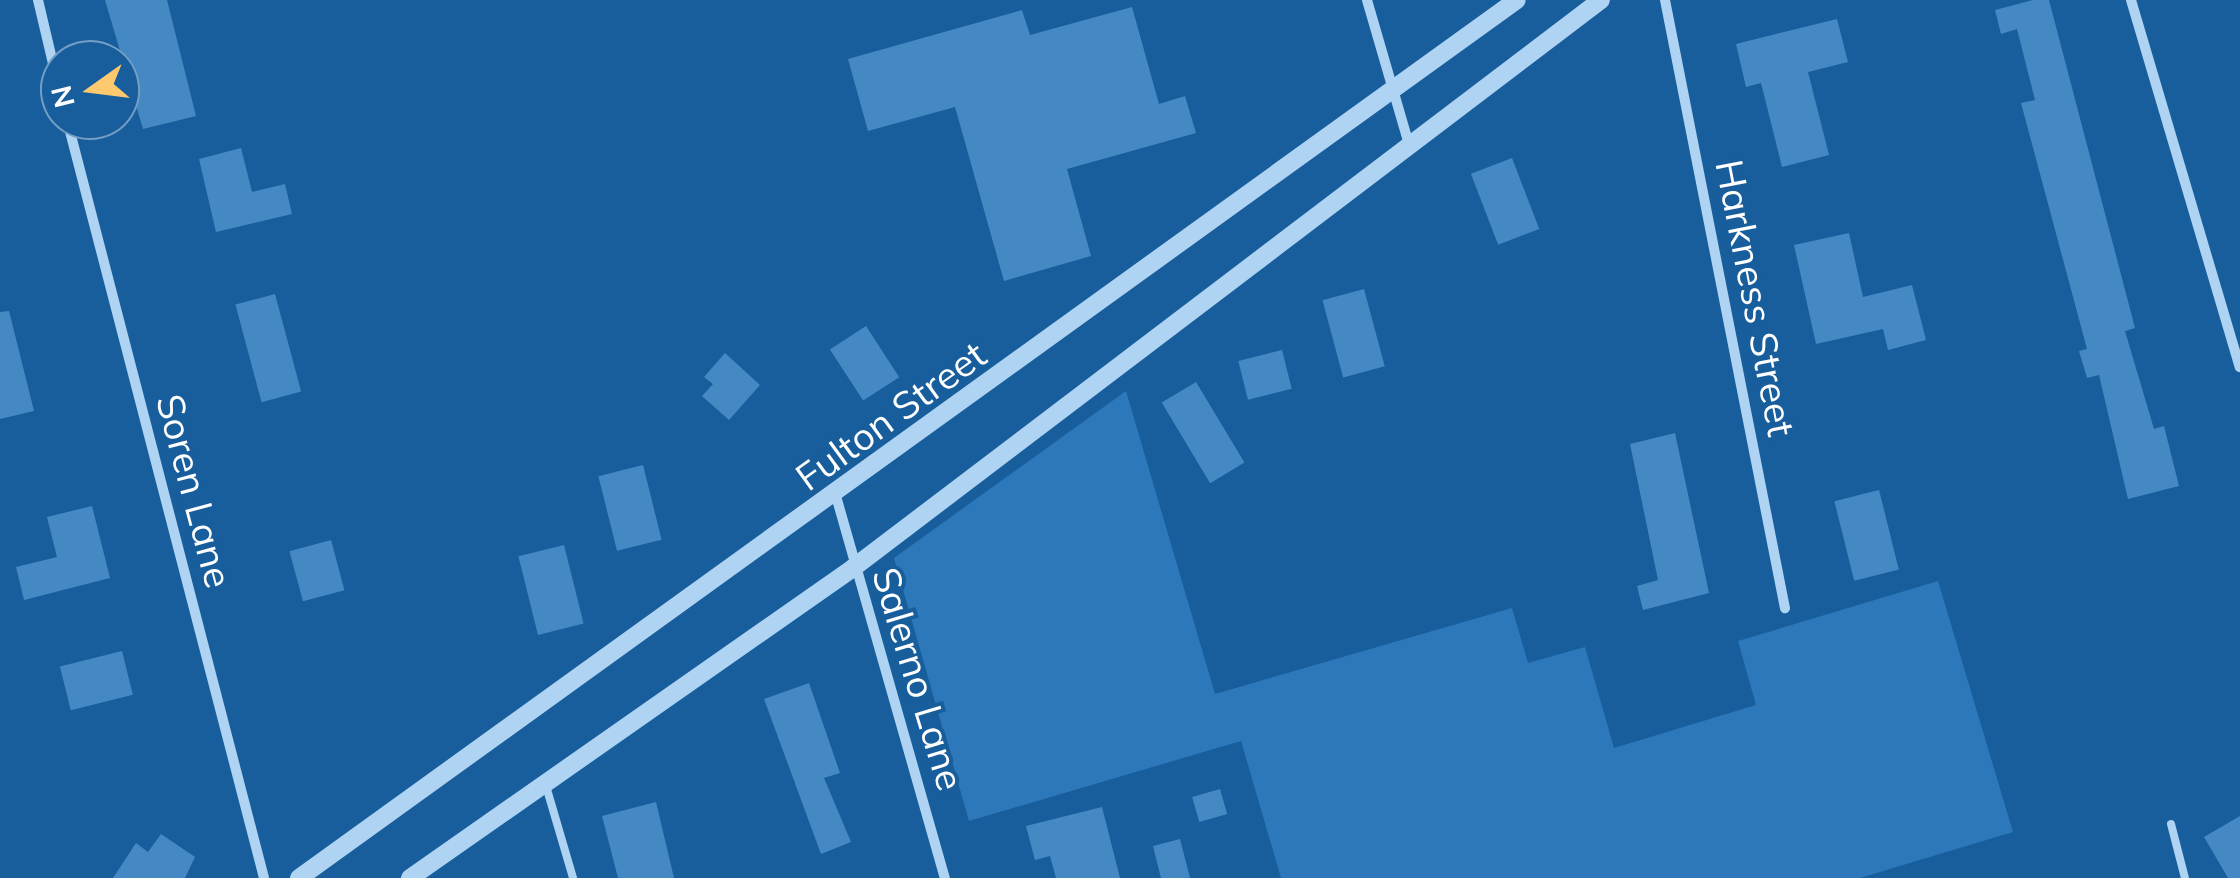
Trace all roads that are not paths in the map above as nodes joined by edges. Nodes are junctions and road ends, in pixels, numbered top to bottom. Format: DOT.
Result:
graph roads {
  1 [pos="38,0"];
  2 [pos="1367,0"];
  3 [pos="1516,0"];
  4 [pos="1601,0"];
  5 [pos="1665,0"];
  6 [pos="2131,0"];
  7 [pos="47,40"];
  8 [pos="1394,92"];
  9 [pos="72,140"];
  10 [pos="1408,142"];
  11 [pos="2240,367"];
  12 [pos="836,496"];
  13 [pos="853,568"];
  14 [pos="1785,608"];
  15 [pos="545,784"];
  16 [pos="2171,824"];
  17 [pos="264,878"];
  18 [pos="299,878"];
  19 [pos="410,878"];
  20 [pos="574,878"];
  21 [pos="945,878"];
  22 [pos="2186,878"];
  1 -- 7 [label="street"];
  2 -- 8 [label="street"];
  3 -- 8 [label="street, Fulton Street"];
  4 -- 10 [label="street"];
  5 -- 14 [label="street, Harkness Street"];
  6 -- 11 [label="street"];
  8 -- 10 [label="street"];
  8 -- 12 [label="street, Fulton Street"];
  9 -- 17 [label="street, Soren Lane"];
  10 -- 13 [label="street"];
  12 -- 13 [label="street, Salerno Lane"];
  12 -- 18 [label="street, Fulton Street"];
  13 -- 15 [label="street"];
  13 -- 21 [label="street, Salerno Lane"];
  15 -- 19 [label="street"];
  15 -- 20 [label="lane"];
  16 -- 22 [label="lane"];
}
